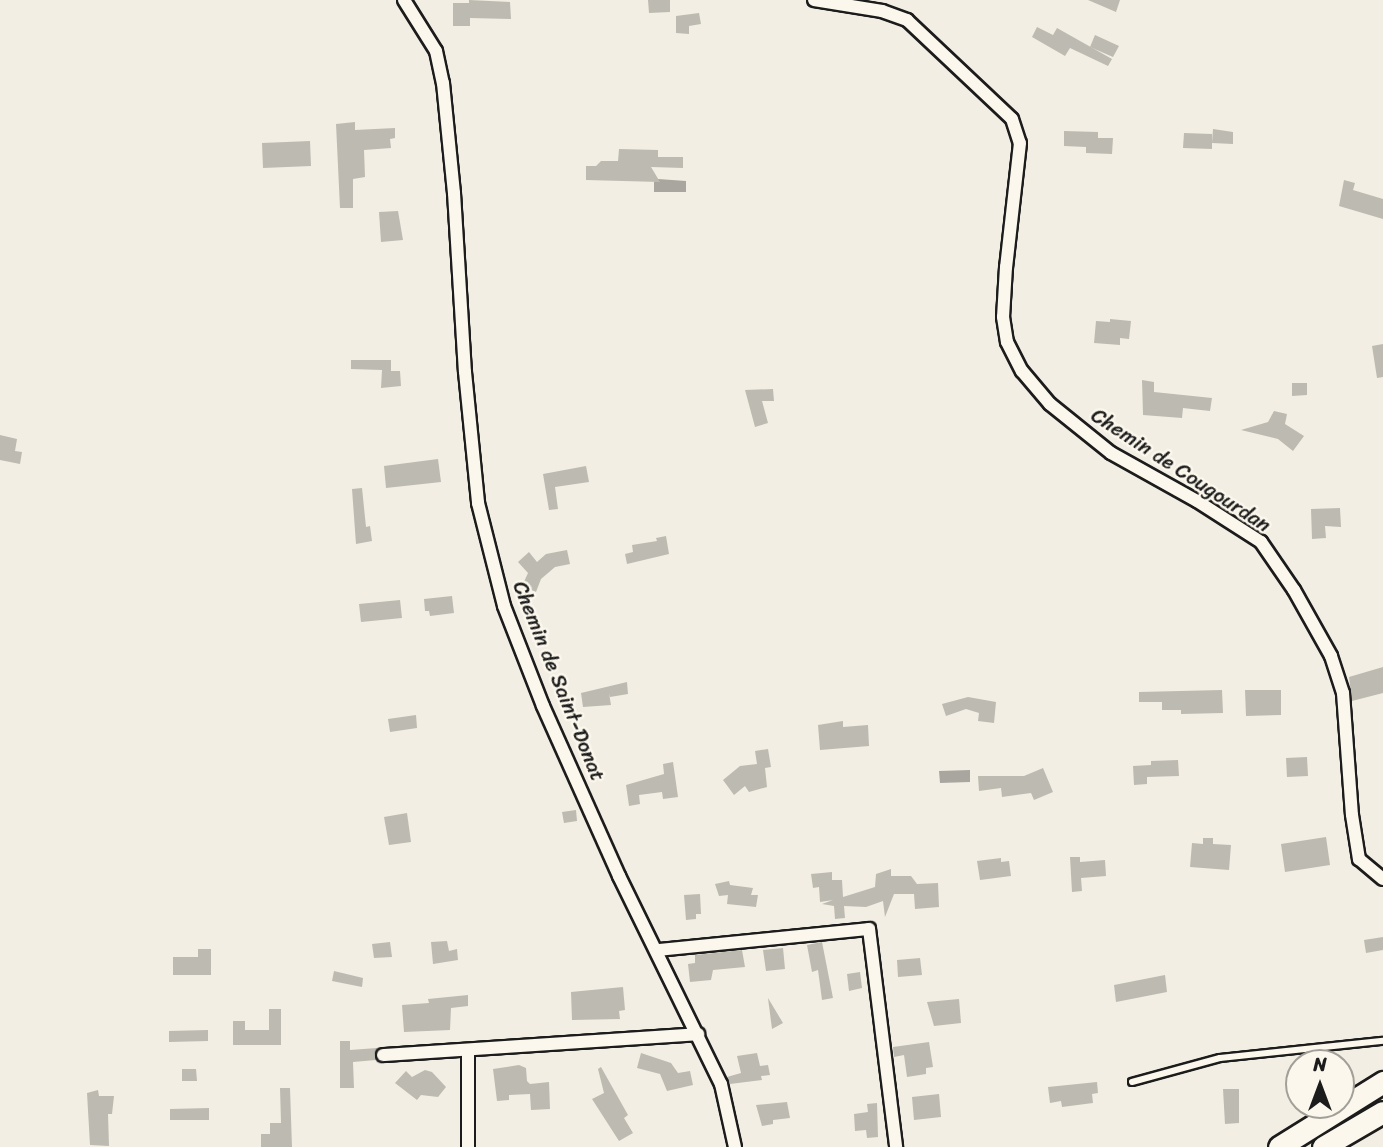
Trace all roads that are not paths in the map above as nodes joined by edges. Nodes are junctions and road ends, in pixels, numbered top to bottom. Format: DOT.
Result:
graph roads {
  1 [pos="404,0"];
  2 [pos="814,0"];
  3 [pos="1383,879"];
  4 [pos="658,950"];
  5 [pos="698,1034"];
  6 [pos="1383,1041"];
  7 [pos="468,1051"];
  8 [pos="383,1055"];
  9 [pos="1132,1082"];
  10 [pos="1383,1082"];
  11 [pos="1383,1112"];
  12 [pos="468,1147"];
  13 [pos="736,1147"];
  14 [pos="896,1147"];
  15 [pos="1279,1147"];
  16 [pos="1323,1147"];
  1 -- 4 [label="street, Chemin de Saint-Donat"];
  2 -- 3 [label="street, Chemin de Cougourdan"];
  4 -- 5 [label="street, Chemin de Saint-Donat"];
  4 -- 14 [label="street"];
  5 -- 7 [label="street"];
  5 -- 13 [label="street, Chemin de Saint-Donat"];
  6 -- 9 [label="lane"];
  7 -- 8 [label="street"];
  7 -- 12 [label="street"];
  10 -- 15 [label="highway"];
  11 -- 16 [label="highway"];
}
